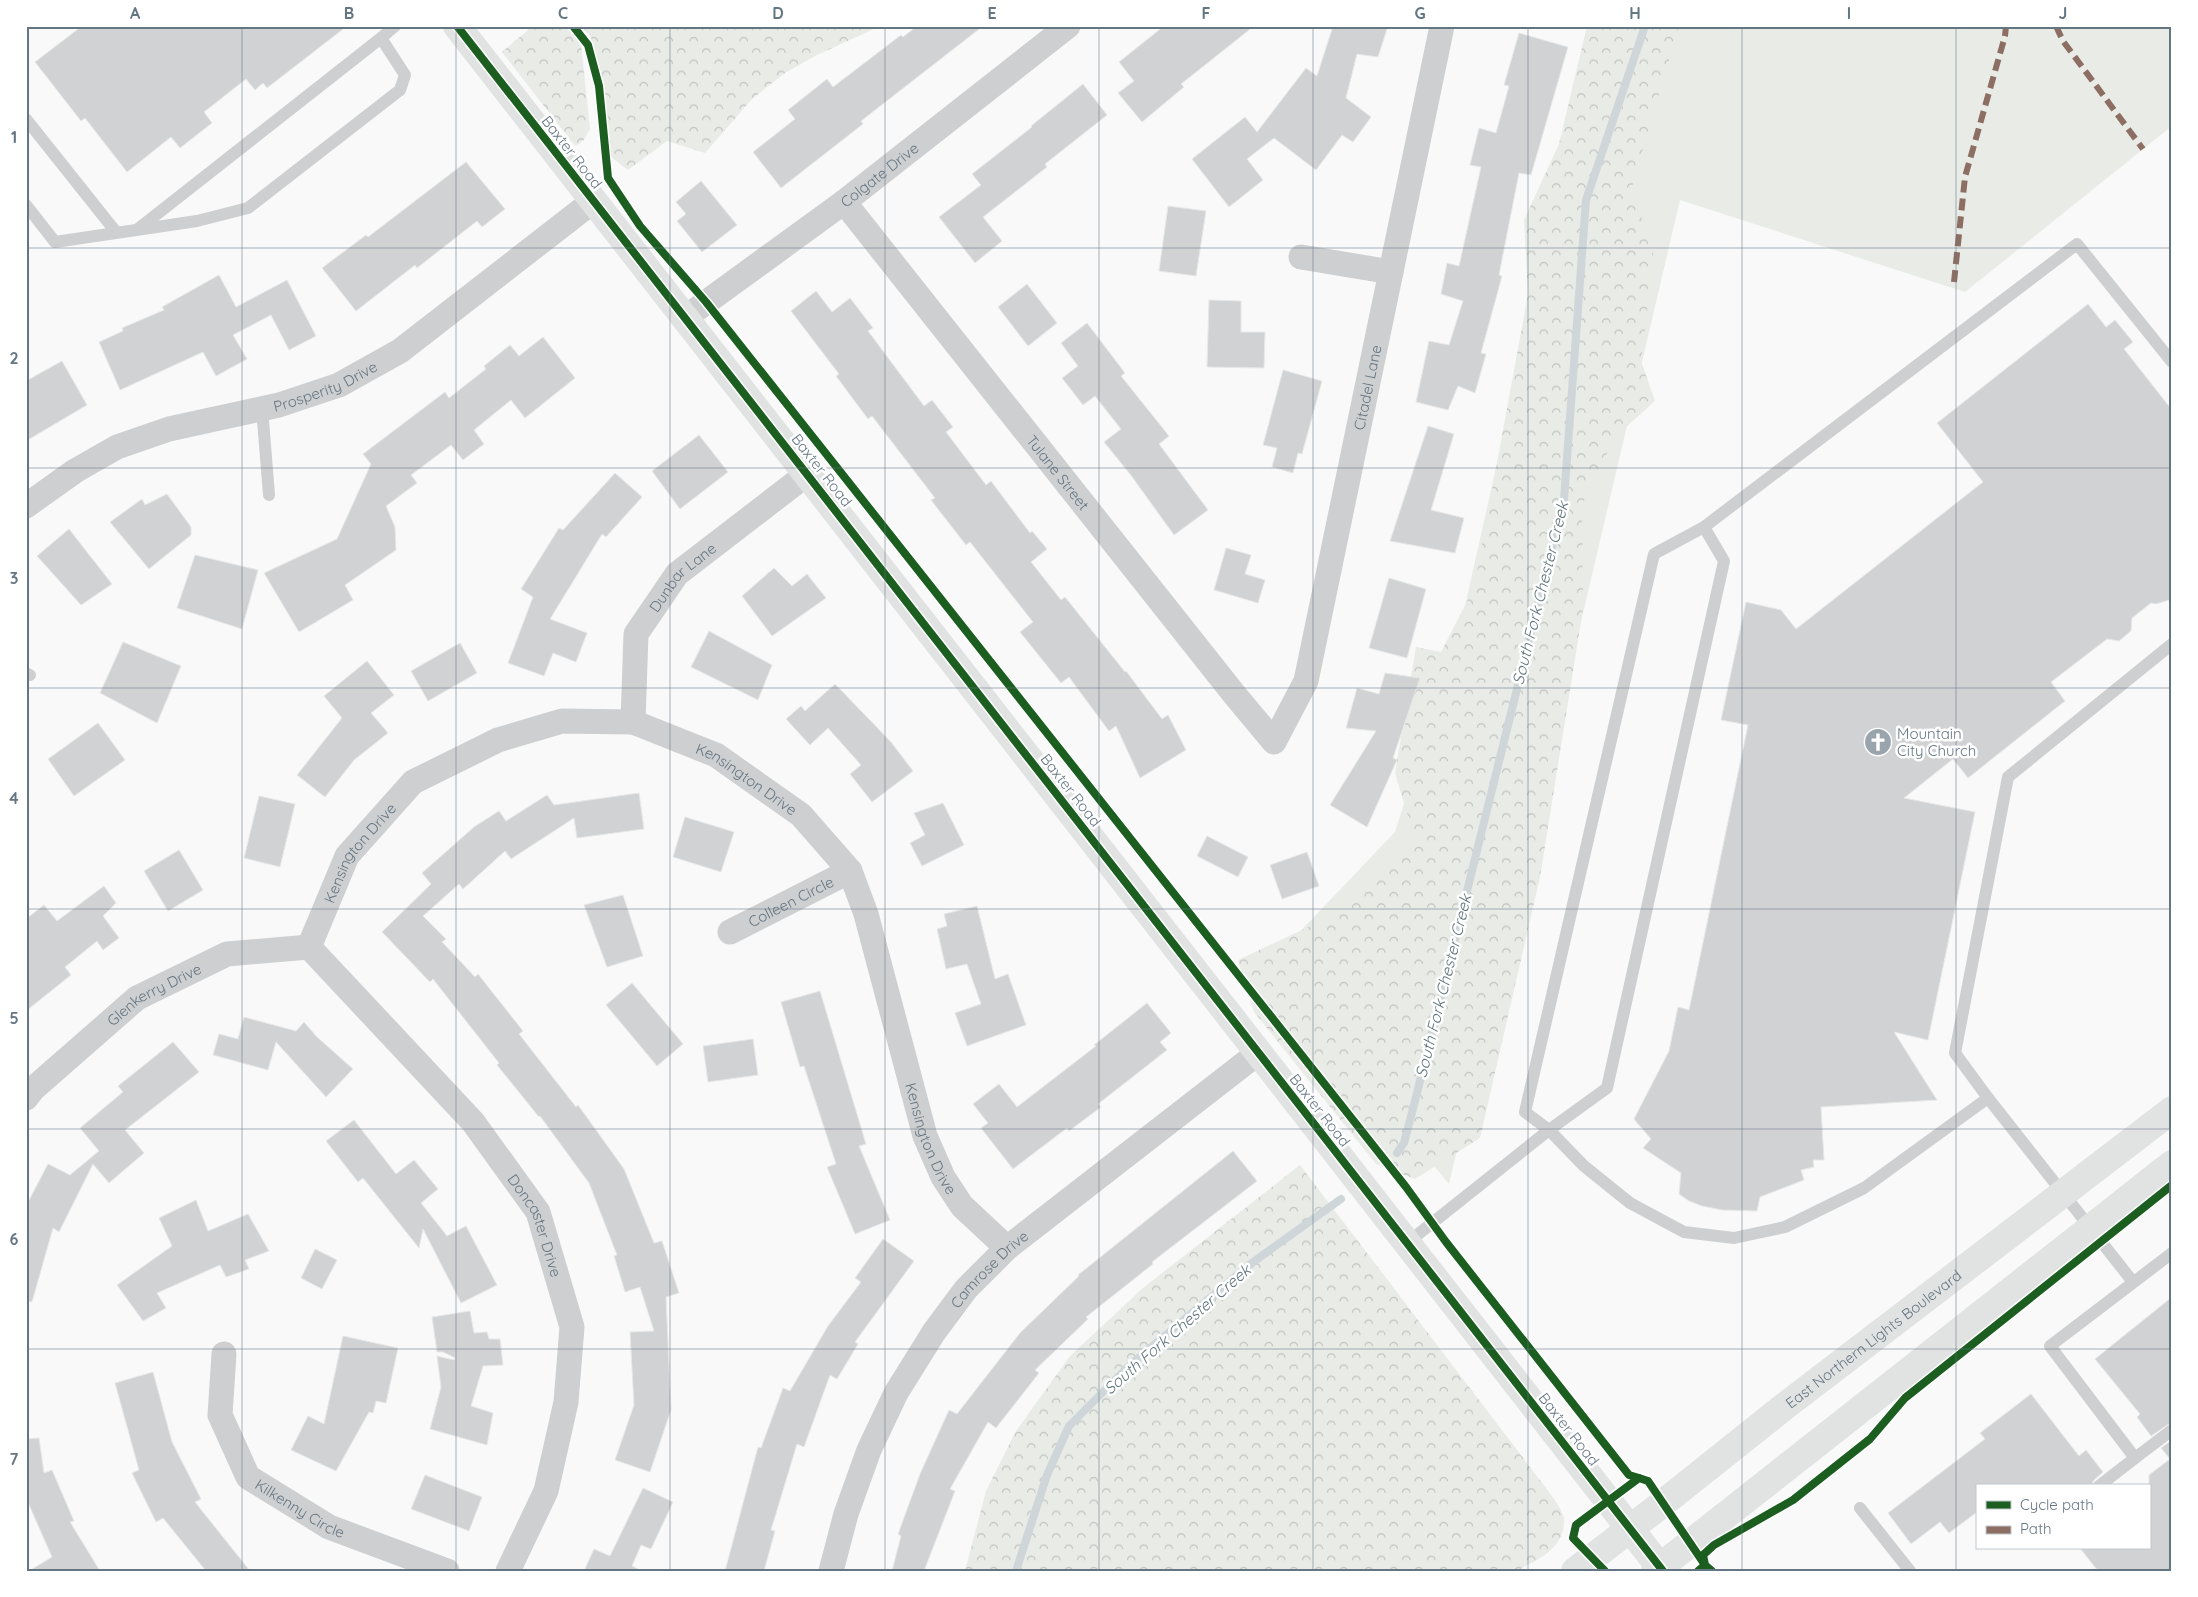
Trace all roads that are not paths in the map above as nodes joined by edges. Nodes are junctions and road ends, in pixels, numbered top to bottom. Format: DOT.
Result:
graph roads {
  1 [pos="395,26"];
  2 [pos="457,26"];
  3 [pos="1068,26"];
  4 [pos="1442,26"];
  5 [pos="381,38"];
  6 [pos="26,119"];
  7 [pos="592,202"];
  8 [pos="844,202"];
  9 [pos="26,205"];
  10 [pos="138,229"];
  11 [pos="116,232"];
  12 [pos="1301,257"];
  13 [pos="1391,272"];
  14 [pos="686,318"];
  15 [pos="2172,362"];
  16 [pos="262,408"];
  17 [pos="807,474"];
  18 [pos="269,494"];
  19 [pos="26,506"];
  20 [pos="1704,527"];
  21 [pos="2172,644"];
  22 [pos="633,722"];
  23 [pos="1274,742"];
  24 [pos="850,871"];
  25 [pos="730,932"];
  26 [pos="309,947"];
  27 [pos="1258,1053"];
  28 [pos="26,1098"];
  29 [pos="1988,1098"];
  30 [pos="2172,1110"];
  31 [pos="1549,1130"];
  32 [pos="2172,1164"];
  33 [pos="2063,1193"];
  34 [pos="2090,1228"];
  35 [pos="1407,1243"];
  36 [pos="1007,1248"];
  37 [pos="2172,1252"];
  38 [pos="2133,1282"];
  39 [pos="224,1354"];
  40 [pos="2172,1430"];
  41 [pos="2135,1458"];
  42 [pos="2102,1484"];
  43 [pos="1860,1508"];
  44 [pos="1630,1528"];
  45 [pos="1659,1569"];
  46 [pos="447,1571"];
  47 [pos="508,1571"];
  48 [pos="831,1571"];
  49 [pos="1575,1571"];
  50 [pos="1910,1571"];
  1 -- 5 [label="lane"];
  2 -- 7 [label="street, Baxter Road"];
  3 -- 8 [label="street, Colgate Drive"];
  4 -- 13 [label="street, Citadel Lane"];
  5 -- 10 [label="lane"];
  5 -- 10 [label="lane"];
  6 -- 11 [label="lane"];
  7 -- 14 [label="street, Baxter Road"];
  7 -- 16 [label="street, Prosperity Drive"];
  8 -- 14 [label="street, Colgate Drive"];
  8 -- 23 [label="street, Tulane Street"];
  9 -- 11 [label="lane"];
  10 -- 11 [label="lane"];
  12 -- 13 [label="street"];
  13 -- 23 [label="street, Citadel Lane"];
  14 -- 17 [label="street, Baxter Road"];
  15 -- 20 [label="lane"];
  16 -- 18 [label="lane"];
  16 -- 19 [label="street, Prosperity Drive"];
  17 -- 22 [label="street, Dunbar Lane"];
  17 -- 27 [label="street, Baxter Road"];
  20 -- 31 [label="lane"];
  20 -- 31 [label="lane"];
  21 -- 29 [label="lane"];
  22 -- 24 [label="street, Kensington Drive"];
  22 -- 26 [label="street, Kensington Drive"];
  24 -- 25 [label="street, Colleen Circle"];
  24 -- 36 [label="street, Kensington Drive"];
  26 -- 28 [label="street, Glenkerry Drive"];
  26 -- 47 [label="street, Doncaster Drive"];
  27 -- 35 [label="street, Baxter Road"];
  27 -- 36 [label="street, Camrose Drive"];
  29 -- 31 [label="lane"];
  29 -- 33 [label="lane"];
  30 -- 33 [label="street, East Northern Lights Boulevard"];
  31 -- 35 [label="lane"];
  32 -- 34 [label="street"];
  33 -- 34 [label="lane"];
  33 -- 44 [label="street, East Northern Lights Boulevard"];
  34 -- 38 [label="lane"];
  34 -- 45 [label="street"];
  35 -- 44 [label="street, Baxter Road"];
  36 -- 48 [label="street, Camrose Drive"];
  37 -- 38 [label="lane"];
  38 -- 41 [label="lane"];
  39 -- 46 [label="street, Kilkenny Circle"];
  40 -- 41 [label="lane"];
  41 -- 42 [label="lane"];
  43 -- 50 [label="lane"];
  44 -- 45 [label="street, Baxter Road"];
  44 -- 49 [label="street, East Northern Lights Boulevard"];
}
